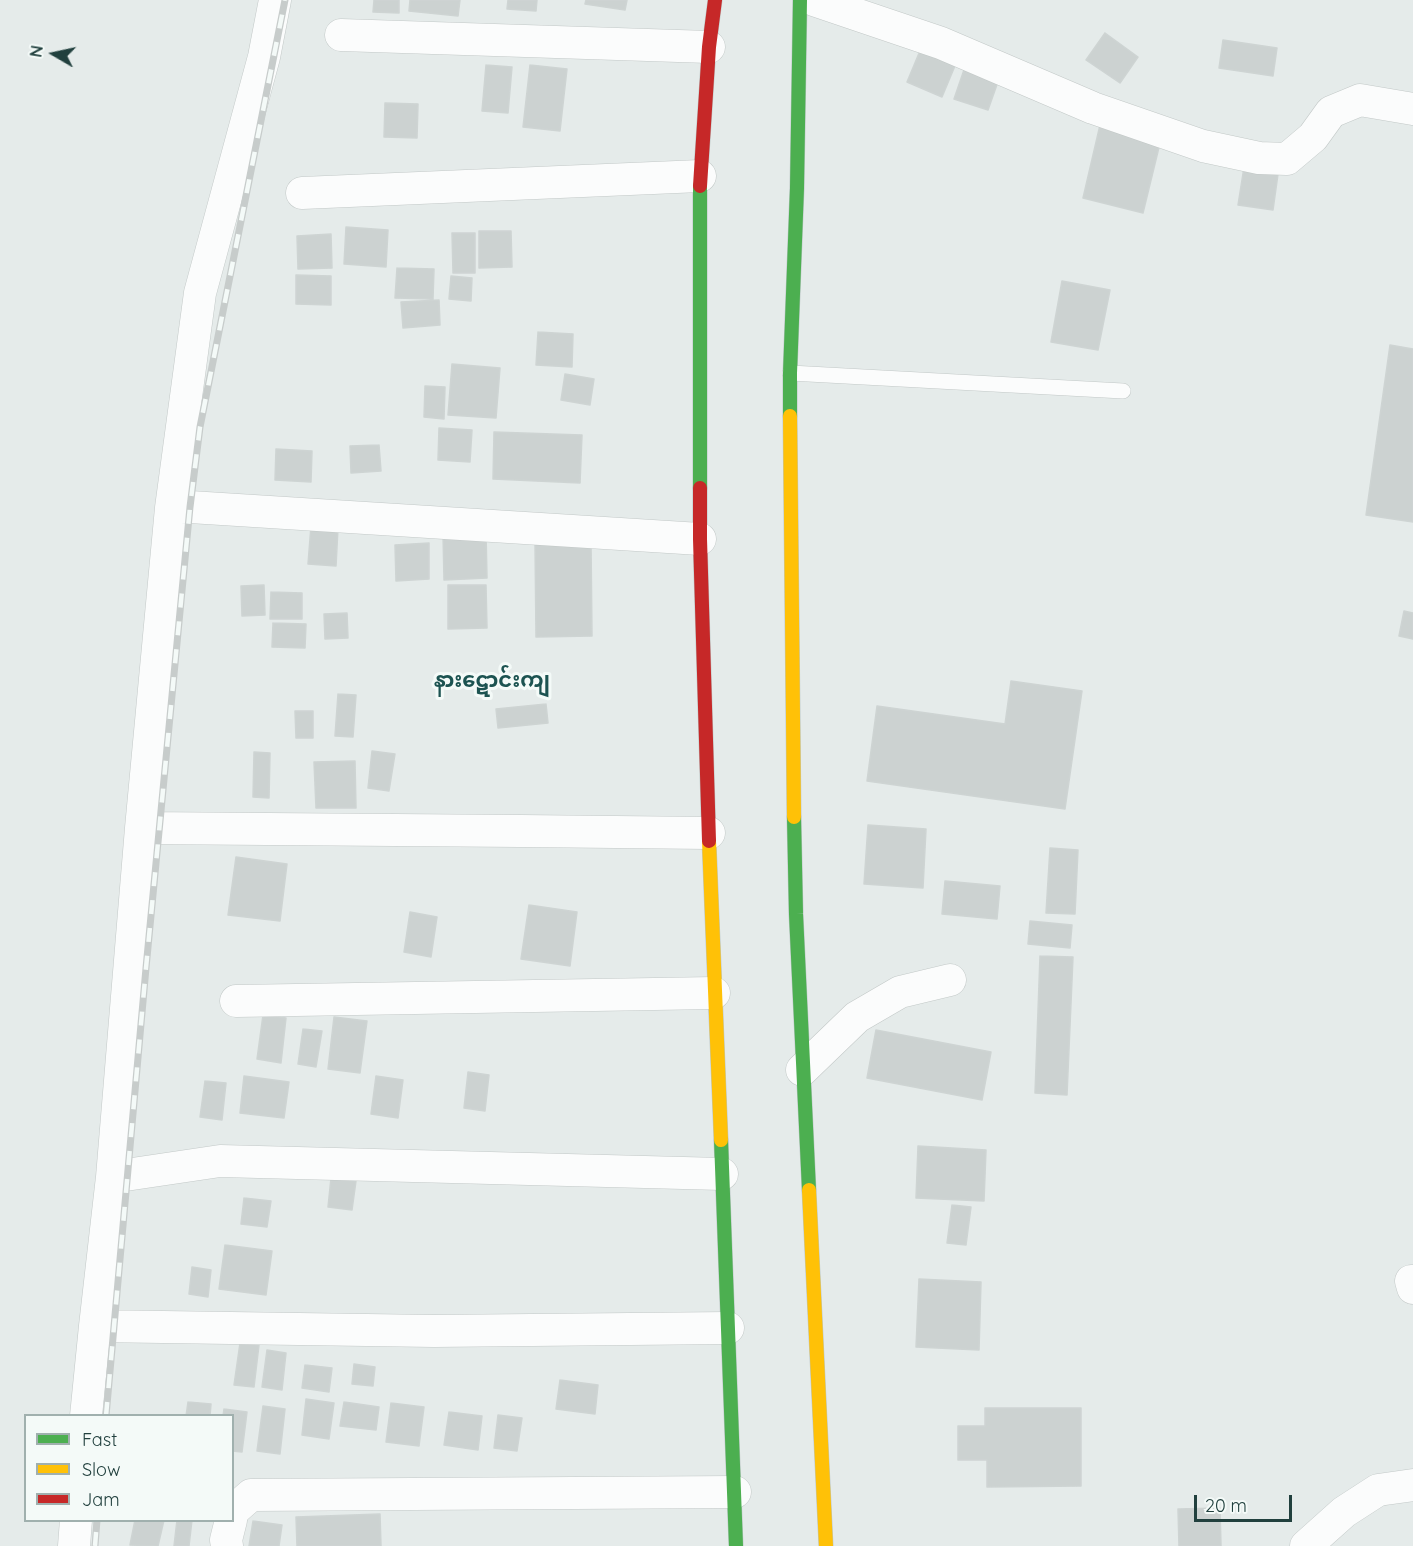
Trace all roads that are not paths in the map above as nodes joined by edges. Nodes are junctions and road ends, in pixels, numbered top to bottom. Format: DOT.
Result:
graph roads {
  1 [pos="275,0"];
  2 [pos="715,0"];
  3 [pos="800,0"];
  4 [pos="814,0"];
  5 [pos="341,35"];
  6 [pos="709,47"];
  7 [pos="1413,109"];
  8 [pos="700,176"];
  9 [pos="302,193"];
  10 [pos="790,373"];
  11 [pos="1123,391"];
  12 [pos="171,508"];
  13 [pos="700,539"];
  14 [pos="141,828"];
  15 [pos="709,834"];
  16 [pos="950,980"];
  17 [pos="714,993"];
  18 [pos="236,1001"];
  19 [pos="802,1070"];
  20 [pos="722,1174"];
  21 [pos="112,1177"];
  22 [pos="95,1326"];
  23 [pos="728,1328"];
  24 [pos="86,1414"];
  25 [pos="1413,1485"];
  26 [pos="735,1492"];
  27 [pos="234,1510"];
  28 [pos="76,1522"];
  29 [pos="231,1522"];
  30 [pos="74,1546"];
  31 [pos="227,1546"];
  32 [pos="736,1546"];
  33 [pos="826,1546"];
  34 [pos="1306,1546"];
  1 -- 12 [label="street"];
  2 -- 6 [label="main road"];
  3 -- 10 [label="main road"];
  4 -- 7 [label="street"];
  5 -- 6 [label="street"];
  6 -- 8 [label="main road"];
  8 -- 9 [label="street"];
  8 -- 13 [label="main road"];
  10 -- 11 [label="lane"];
  10 -- 19 [label="main road"];
  12 -- 13 [label="street"];
  12 -- 14 [label="street"];
  13 -- 15 [label="main road"];
  14 -- 15 [label="street"];
  14 -- 21 [label="street"];
  15 -- 17 [label="main road"];
  16 -- 19 [label="street"];
  17 -- 18 [label="street"];
  17 -- 20 [label="main road"];
  19 -- 33 [label="main road"];
  20 -- 21 [label="street"];
  20 -- 23 [label="main road"];
  21 -- 22 [label="street"];
  22 -- 23 [label="street"];
  22 -- 24 [label="street"];
  23 -- 26 [label="main road"];
  25 -- 34 [label="street"];
  26 -- 27 [label="street"];
  26 -- 32 [label="main road"];
  28 -- 30 [label="street"];
  29 -- 31 [label="street"];
}
